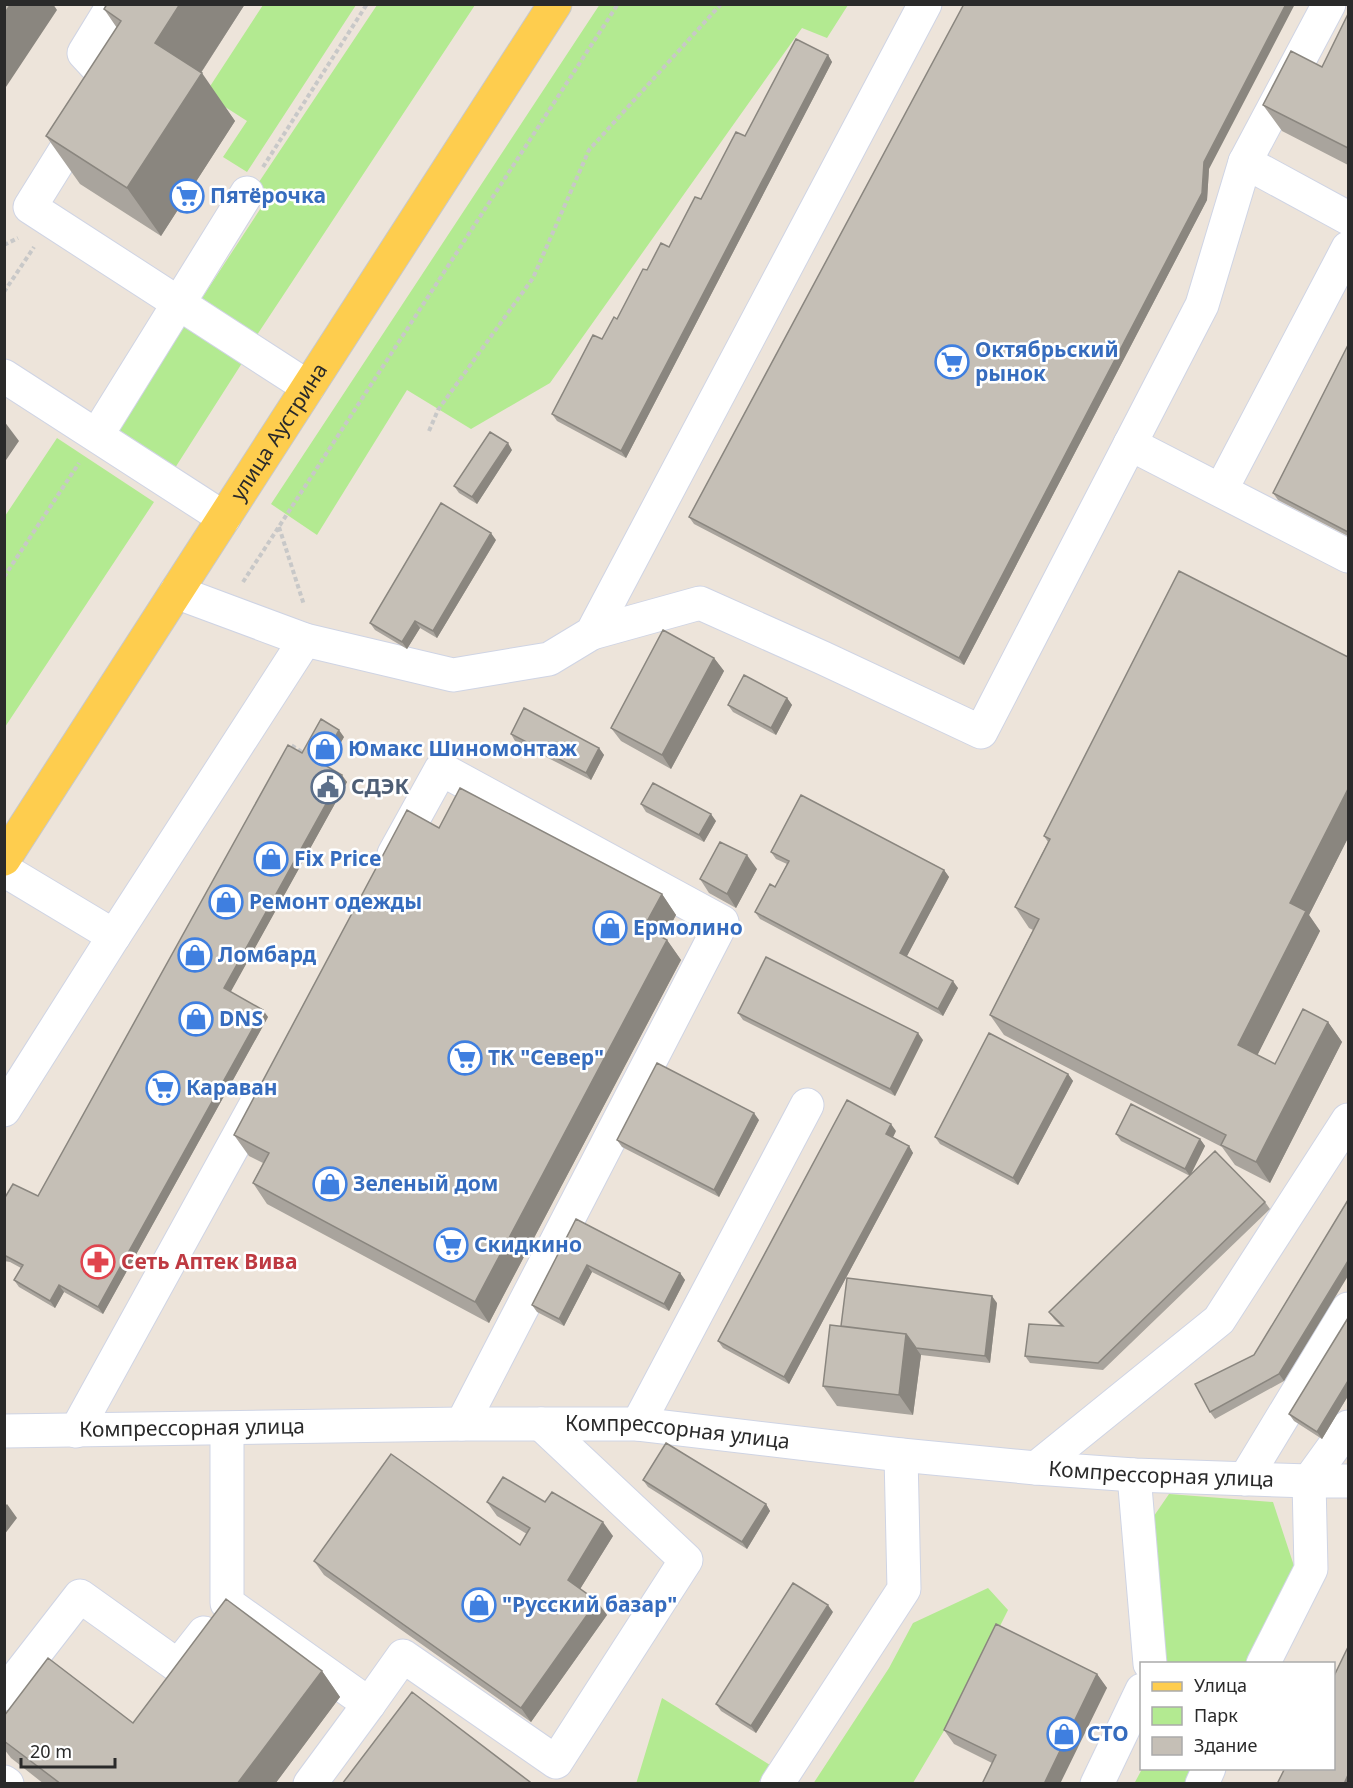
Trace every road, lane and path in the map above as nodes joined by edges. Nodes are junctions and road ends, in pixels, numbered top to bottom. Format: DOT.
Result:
graph roads {
  1 [pos="114,4"];
  2 [pos="367,4"];
  3 [pos="555,4"];
  4 [pos="618,4"];
  5 [pos="721,4"];
  6 [pos="925,4"];
  7 [pos="1329,4"];
  8 [pos="1245,162"];
  9 [pos="247,193"];
  10 [pos="1348,218"];
  11 [pos="51,221"];
  12 [pos="1348,249"];
  13 [pos="4,292"];
  14 [pos="179,304"];
  15 [pos="4,376"];
  16 [pos="308,387"];
  17 [pos="429,431"];
  18 [pos="98,435"];
  19 [pos="1130,444"];
  20 [pos="1221,490"];
  21 [pos="224,518"];
  22 [pos="279,527"];
  23 [pos="1348,556"];
  24 [pos="4,577"];
  25 [pos="176,592"];
  26 [pos="304,606"];
  27 [pos="225,611"];
  28 [pos="592,633"];
  29 [pos="304,640"];
  30 [pos="286,754"];
  31 [pos="300,755"];
  32 [pos="4,859"];
  33 [pos="4,870"];
  34 [pos="378,885"];
  35 [pos="114,936"];
  36 [pos="273,1074"];
  37 [pos="807,1105"];
  38 [pos="4,1110"];
  39 [pos="1348,1120"];
  40 [pos="1348,1310"];
  41 [pos="462,1424"];
  42 [pos="541,1424"];
  43 [pos="638,1424"];
  44 [pos="1348,1427"];
  45 [pos="227,1429"];
  46 [pos="4,1431"];
  47 [pos="76,1431"];
  48 [pos="901,1455"];
  49 [pos="1036,1468"];
  50 [pos="1134,1475"];
  51 [pos="1245,1479"];
  52 [pos="1309,1481"];
  53 [pos="1348,1481"];
  54 [pos="227,1603"];
  55 [pos="1150,1662"];
  56 [pos="1264,1662"];
  57 [pos="4,1694"];
  58 [pos="1140,1694"];
  59 [pos="369,1704"];
  60 [pos="1208,1770"];
  61 [pos="310,1784"];
  62 [pos="777,1784"];
  63 [pos="1097,1784"];
  64 [pos="1202,1784"];
  1 -- 11 [label="street"];
  2 -- 9 [label="path"];
  3 -- 16 [label="main road, улица Аустрина"];
  4 -- 22 [label="path"];
  5 -- 17 [label="path"];
  6 -- 28 [label="street"];
  7 -- 8 [label="street"];
  8 -- 10 [label="street"];
  8 -- 19 [label="street"];
  9 -- 14 [label="street"];
  11 -- 13 [label="path"];
  11 -- 14 [label="street"];
  12 -- 20 [label="street"];
  14 -- 16 [label="street"];
  14 -- 18 [label="street"];
  15 -- 18 [label="street"];
  16 -- 21 [label="main road, улица Аустрина"];
  18 -- 21 [label="street"];
  18 -- 24 [label="path"];
  19 -- 20 [label="street"];
  19 -- 28 [label="street"];
  20 -- 23 [label="street"];
  21 -- 25 [label="main road, улица Аустрина"];
  22 -- 26 [label="path"];
  22 -- 27 [label="path"];
  25 -- 27 [label="street"];
  25 -- 32 [label="main road, улица Аустрина"];
  27 -- 29 [label="street"];
  28 -- 29 [label="street"];
  29 -- 35 [label="street"];
  30 -- 31 [label="path"];
  33 -- 35 [label="street"];
  34 -- 41 [label="street"];
  35 -- 38 [label="street"];
  36 -- 47 [label="street"];
  37 -- 43 [label="street"];
  39 -- 49 [label="street"];
  40 -- 51 [label="street"];
  41 -- 42 [label="street, Компрессорная улица"];
  41 -- 45 [label="street, Компрессорная улица"];
  42 -- 43 [label="street, Компрессорная улица"];
  42 -- 59 [label="street"];
  43 -- 48 [label="street, Компрессорная улица"];
  44 -- 52 [label="street"];
  45 -- 47 [label="street, Компрессорная улица"];
  45 -- 54 [label="street"];
  46 -- 47 [label="street, Компрессорная улица"];
  48 -- 49 [label="street, Компрессорная улица"];
  48 -- 62 [label="street"];
  49 -- 50 [label="street, Компрессорная улица"];
  50 -- 51 [label="street, Компрессорная улица"];
  50 -- 55 [label="street"];
  51 -- 52 [label="street, Компрессорная улица"];
  52 -- 53 [label="street, Компрессорная улица"];
  52 -- 56 [label="street"];
  54 -- 57 [label="street"];
  54 -- 59 [label="street"];
  58 -- 63 [label="street"];
  59 -- 61 [label="street"];
  60 -- 64 [label="street"];
}
